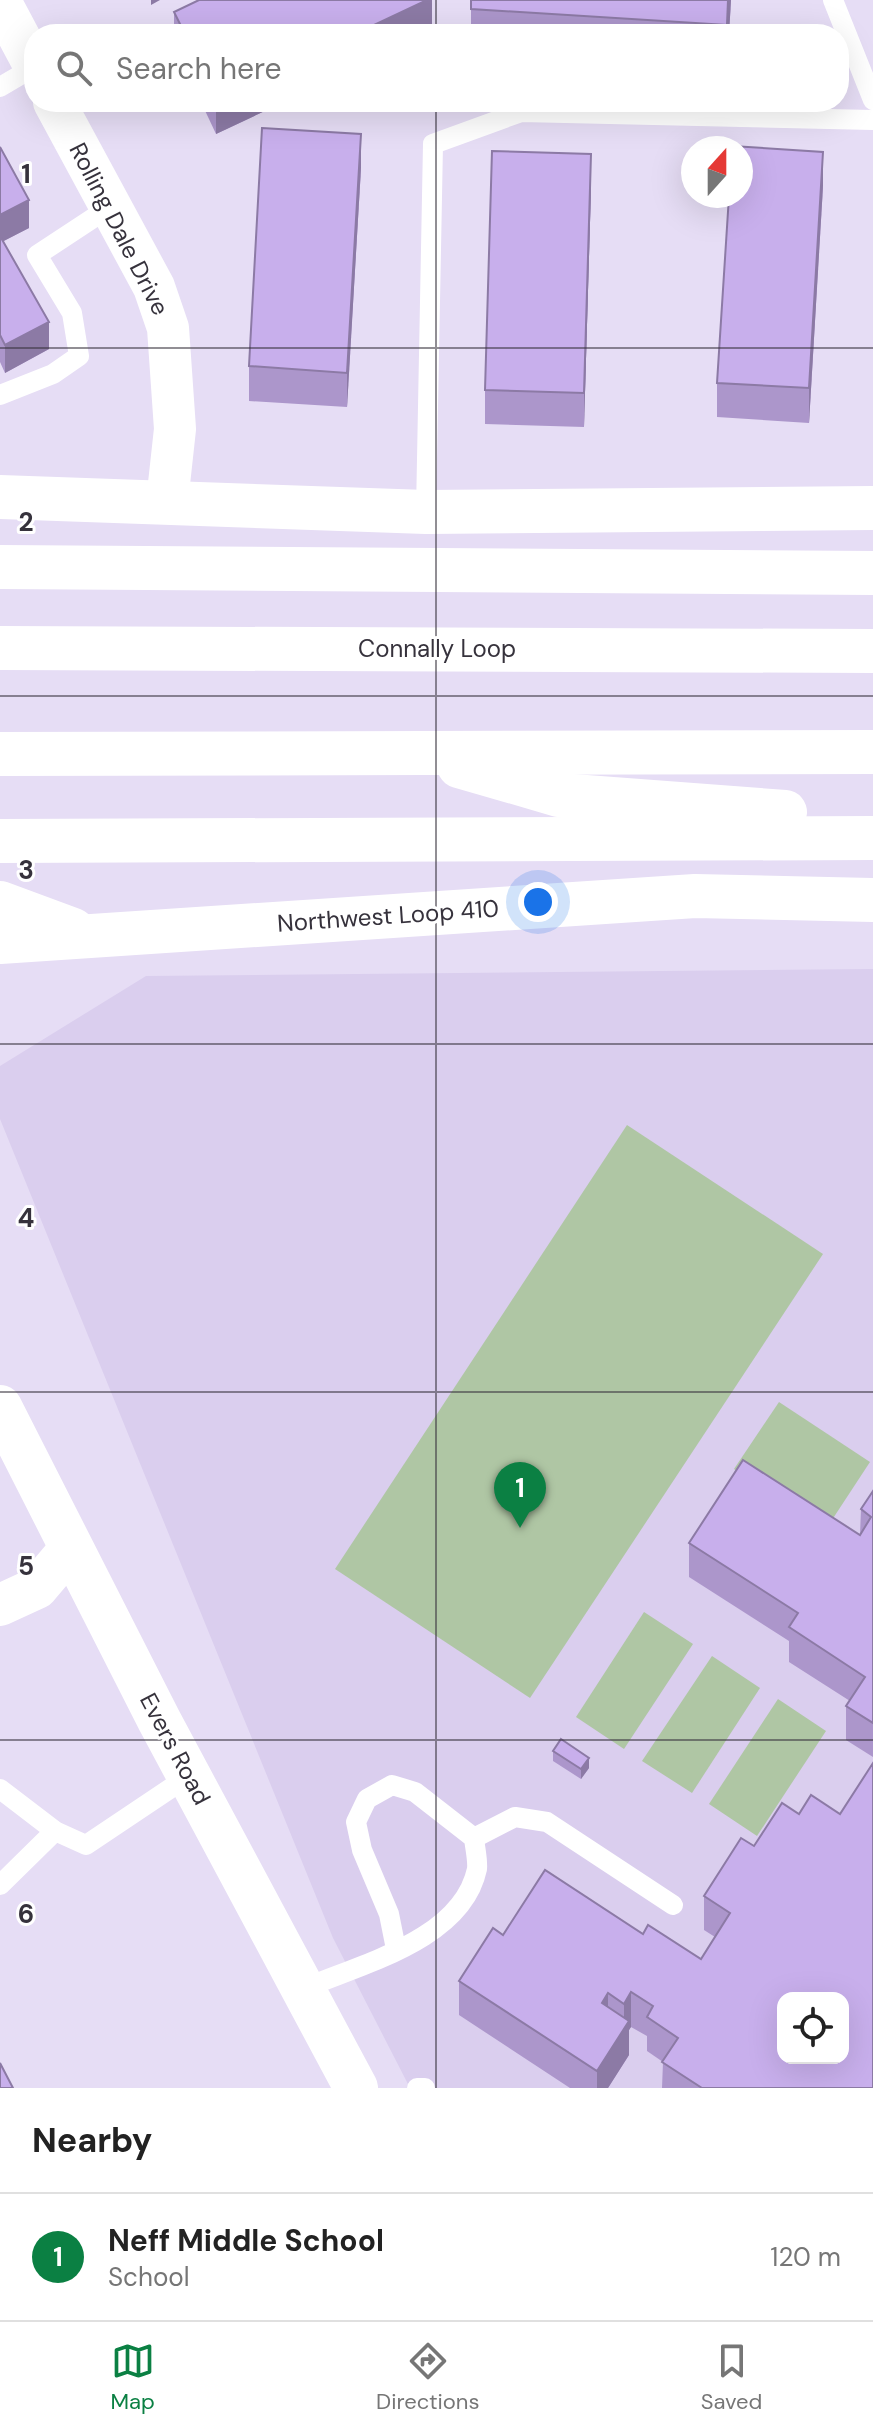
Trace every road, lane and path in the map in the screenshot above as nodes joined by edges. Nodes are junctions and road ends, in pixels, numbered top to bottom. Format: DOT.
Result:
graph roads {
  1 [pos="833,0"];
  2 [pos="0,1"];
  3 [pos="843,24"];
  4 [pos="849,40"];
  5 [pos="24,47"];
  6 [pos="24,72"];
  7 [pos="0,87"];
  8 [pos="873,100"];
  9 [pos="59,112"];
  10 [pos="873,120"];
  11 [pos="110,207"];
  12 [pos="0,395"];
  13 [pos="7,498"];
  14 [pos="167,502"];
  15 [pos="873,508"];
  16 [pos="426,512"];
  17 [pos="0,567"];
  18 [pos="873,573"];
  19 [pos="0,648"];
  20 [pos="873,651"];
  21 [pos="414,752"];
  22 [pos="873,752"];
  23 [pos="0,754"];
  24 [pos="873,818"];
  25 [pos="873,838"];
  26 [pos="0,841"];
  27 [pos="0,903"];
  28 [pos="871,903"];
  29 [pos="87,935"];
  30 [pos="0,942"];
  31 [pos="0,959"];
  32 [pos="0,1407"];
  33 [pos="70,1549"];
  34 [pos="0,1605"];
  35 [pos="189,1776"];
  36 [pos="0,1789"];
  37 [pos="55,1831"];
  38 [pos="474,1838"];
  39 [pos="0,1885"];
  40 [pos="673,1905"];
  41 [pos="396,1949"];
  42 [pos="303,1989"];
  43 [pos="356,2088"];
  44 [pos="417,2088"];
  45 [pos="425,2088"];
  1 -- 3 [label="lane"];
  2 -- 5 [label="street"];
  4 -- 8 [label="lane"];
  6 -- 7 [label="lane"];
  9 -- 11 [label="street, Rolling Dale Drive"];
  10 -- 16 [label="lane"];
  11 -- 12 [label="lane"];
  11 -- 14 [label="street, Rolling Dale Drive"];
  13 -- 14 [label="main road"];
  14 -- 16 [label="main road"];
  15 -- 16 [label="main road"];
  17 -- 18 [label="main road"];
  19 -- 20 [label="main road, Connally Loop"];
  21 -- 22 [label="main road"];
  21 -- 23 [label="main road"];
  21 -- 24 [label="main road"];
  25 -- 26 [label="main road"];
  27 -- 29 [label="main road"];
  28 -- 29 [label="main road, Northwest Loop 410"];
  29 -- 30 [label="main road, Northwest Loop 410"];
  29 -- 31 [label="main road"];
  32 -- 33 [label="main road, Evers Road"];
  33 -- 34 [label="street"];
  33 -- 35 [label="main road, Evers Road"];
  35 -- 37 [label="lane"];
  35 -- 42 [label="main road, Evers Road"];
  36 -- 37 [label="lane"];
  37 -- 39 [label="lane"];
  38 -- 40 [label="lane"];
  38 -- 41 [label="lane"];
  38 -- 41 [label="lane"];
  41 -- 42 [label="lane"];
  42 -- 43 [label="main road, Evers Road"];
  44 -- 45 [label="lane"];
}
